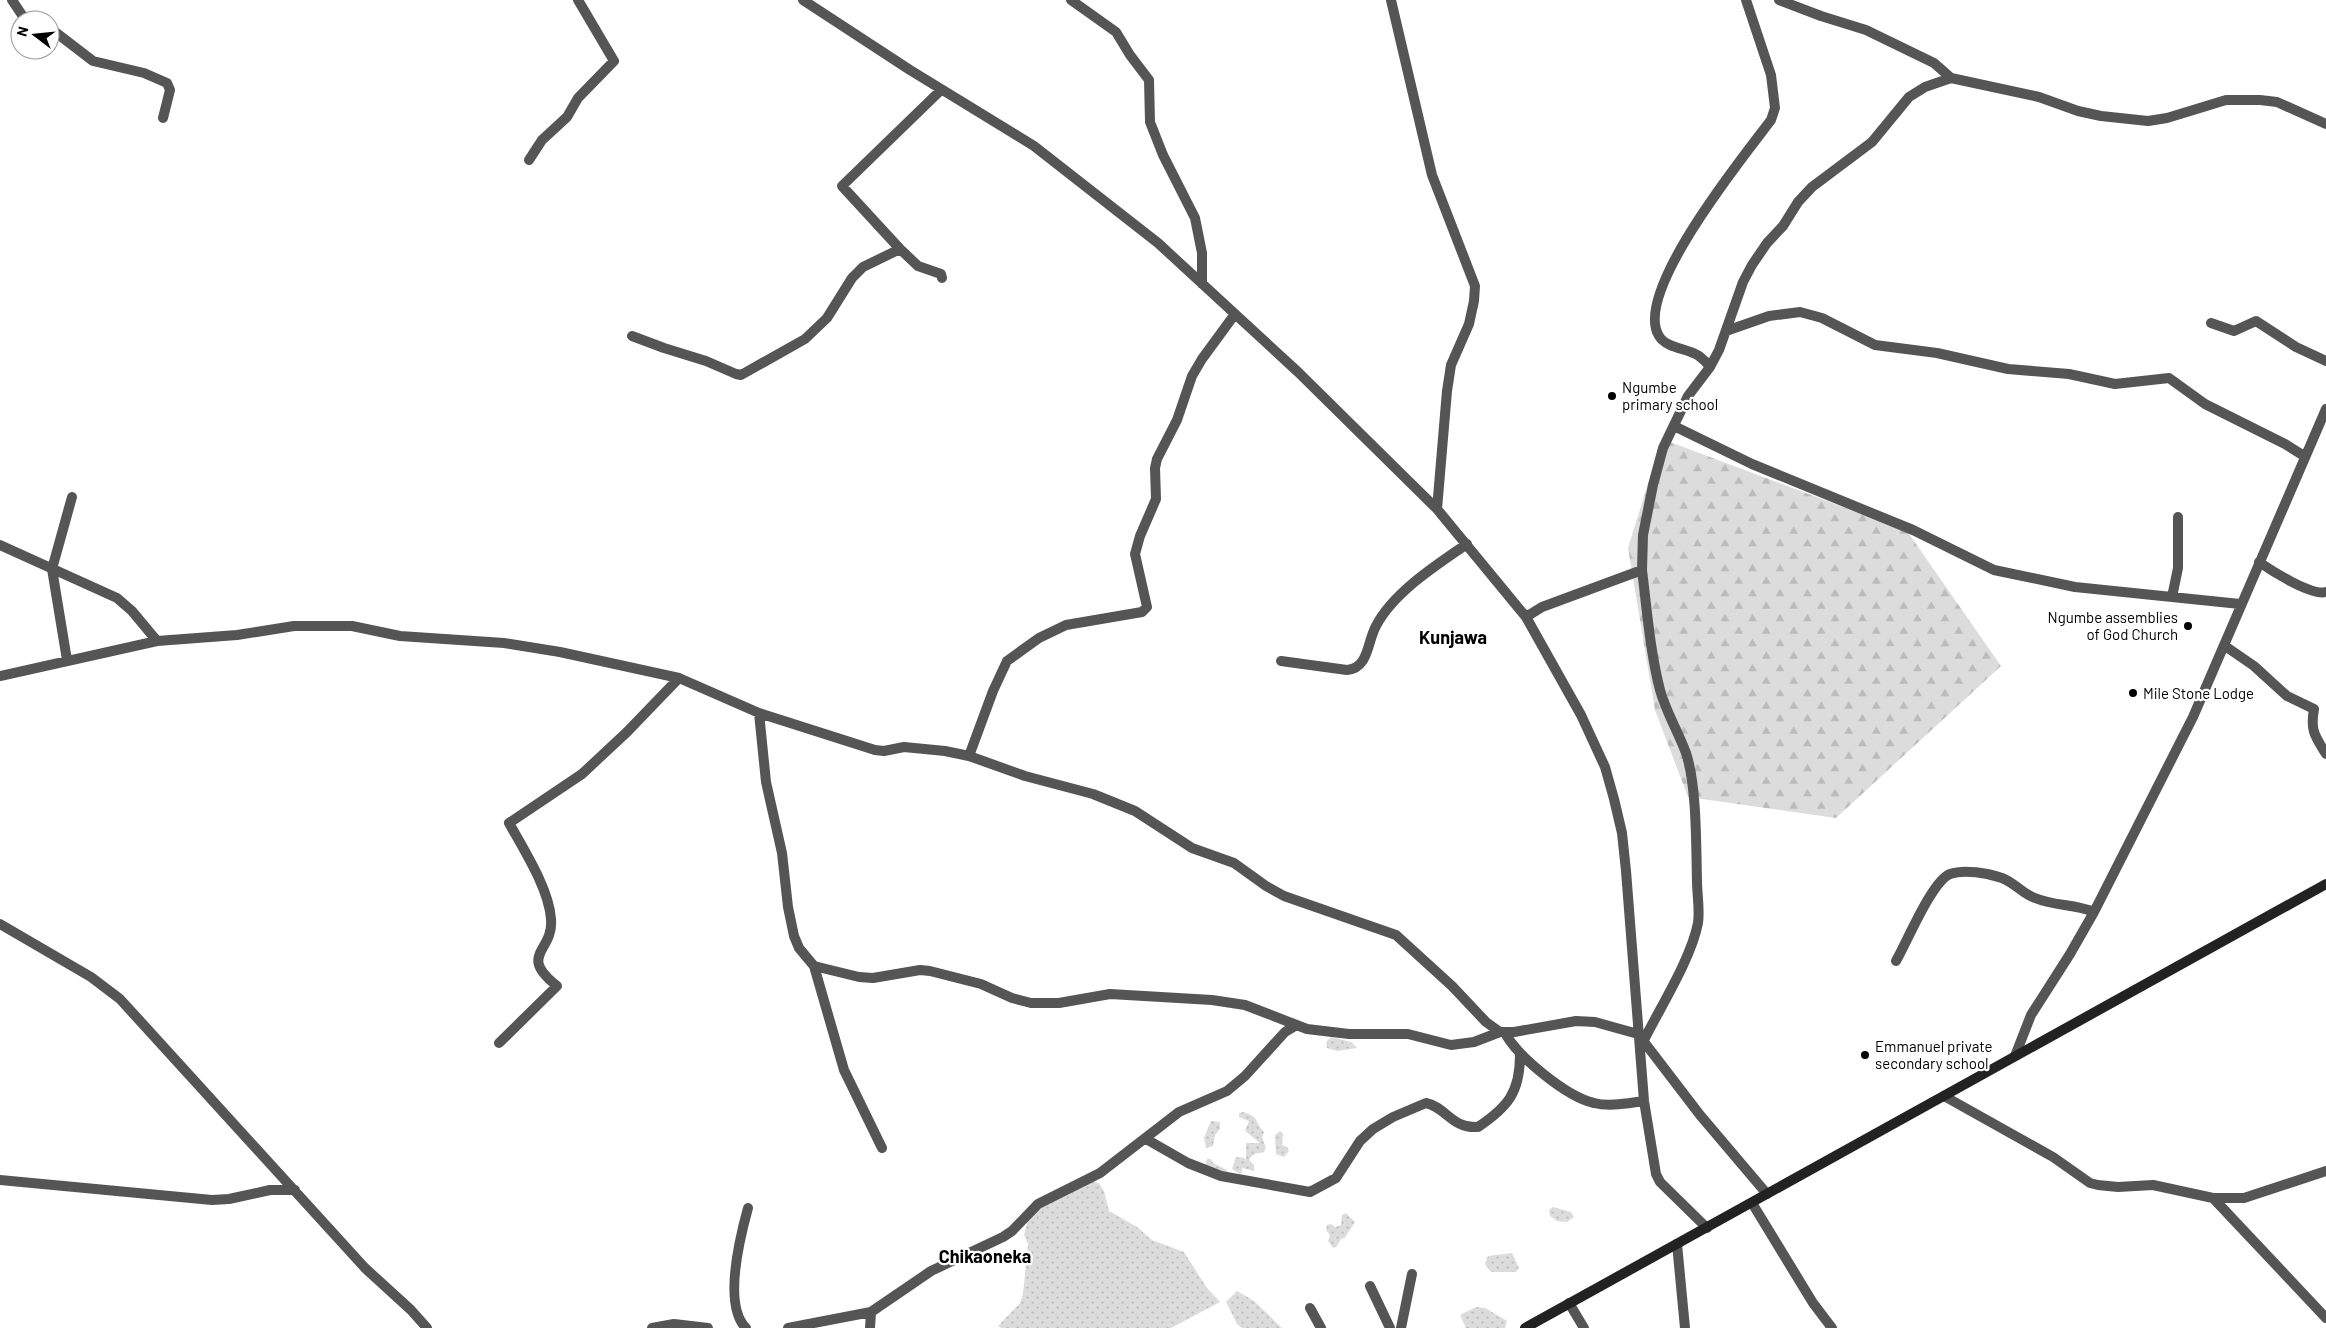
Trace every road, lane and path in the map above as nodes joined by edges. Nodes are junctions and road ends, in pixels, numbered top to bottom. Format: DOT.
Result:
graph roads {
  1 [pos="578,0"];
  2 [pos="803,0"];
  3 [pos="1071,0"];
  4 [pos="1391,0"];
  5 [pos="1746,0"];
  6 [pos="1779,0"];
  7 [pos="60,36"];
  8 [pos="1950,78"];
  9 [pos="941,90"];
  10 [pos="163,118"];
  11 [pos="2326,124"];
  12 [pos="529,160"];
  13 [pos="900,249"];
  14 [pos="942,278"];
  15 [pos="1202,284"];
  16 [pos="1235,314"];
  17 [pos="2210,323"];
  18 [pos="1726,331"];
  19 [pos="632,336"];
  20 [pos="2326,361"];
  21 [pos="1710,367"];
  22 [pos="2326,409"];
  23 [pos="2324,419"];
  24 [pos="1674,426"];
  25 [pos="2304,456"];
  26 [pos="72,497"];
  27 [pos="1437,509"];
  28 [pos="2178,517"];
  29 [pos="1467,544"];
  30 [pos="0,545"];
  31 [pos="2258,562"];
  32 [pos="52,569"];
  33 [pos="1642,570"];
  34 [pos="2326,592"];
  35 [pos="2172,597"];
  36 [pos="2240,604"];
  37 [pos="1526,618"];
  38 [pos="157,641"];
  39 [pos="2225,646"];
  40 [pos="67,660"];
  41 [pos="1282,661"];
  42 [pos="0,676"];
  43 [pos="679,678"];
  44 [pos="759,713"];
  45 [pos="2326,754"];
  46 [pos="968,756"];
  47 [pos="2326,884"];
  48 [pos="2094,912"];
  49 [pos="0,924"];
  50 [pos="1896,961"];
  51 [pos="814,966"];
  52 [pos="1294,1026"];
  53 [pos="1503,1033"];
  54 [pos="1641,1037"];
  55 [pos="499,1043"];
  56 [pos="1520,1055"];
  57 [pos="2015,1056"];
  58 [pos="1944,1096"];
  59 [pos="1644,1101"];
  60 [pos="1146,1139"];
  61 [pos="882,1148"];
  62 [pos="2326,1171"];
  63 [pos="0,1180"];
  64 [pos="295,1190"];
  65 [pos="1767,1194"];
  66 [pos="2213,1198"];
  67 [pos="1752,1203"];
  68 [pos="748,1208"];
  69 [pos="1707,1228"];
  70 [pos="1677,1244"];
  71 [pos="1412,1274"];
  72 [pos="1370,1286"];
  73 [pos="1569,1304"];
  74 [pos="1310,1308"];
  75 [pos="871,1312"];
  76 [pos="2326,1318"];
  77 [pos="427,1328"];
  78 [pos="652,1328"];
  79 [pos="708,1328"];
  80 [pos="746,1328"];
  81 [pos="788,1328"];
  82 [pos="870,1328"];
  83 [pos="1322,1328"];
  84 [pos="1390,1328"];
  85 [pos="1400,1328"];
  86 [pos="1526,1328"];
  87 [pos="1584,1328"];
  88 [pos="1685,1328"];
  89 [pos="1832,1328"];
  1 -- 12 [label="street"];
  2 -- 9 [label="street"];
  3 -- 15 [label="street"];
  4 -- 27 [label="street"];
  5 -- 21 [label="street"];
  6 -- 8 [label="street"];
  7 -- 10 [label="street"];
  8 -- 11 [label="street"];
  8 -- 18 [label="street"];
  9 -- 13 [label="street"];
  9 -- 15 [label="street"];
  13 -- 14 [label="street"];
  13 -- 19 [label="street"];
  15 -- 16 [label="street"];
  16 -- 27 [label="street"];
  16 -- 46 [label="street"];
  17 -- 20 [label="street"];
  18 -- 21 [label="street"];
  18 -- 25 [label="street"];
  21 -- 24 [label="street"];
  22 -- 23 [label="street"];
  23 -- 25 [label="street"];
  24 -- 33 [label="street"];
  24 -- 35 [label="street"];
  25 -- 31 [label="street"];
  26 -- 32 [label="street"];
  27 -- 29 [label="street"];
  28 -- 35 [label="street"];
  29 -- 37 [label="street"];
  29 -- 41 [label="street"];
  30 -- 32 [label="street"];
  31 -- 34 [label="street"];
  31 -- 36 [label="street"];
  32 -- 38 [label="street"];
  32 -- 40 [label="street"];
  33 -- 37 [label="street"];
  33 -- 54 [label="street"];
  35 -- 36 [label="street"];
  36 -- 39 [label="street"];
  37 -- 54 [label="street"];
  38 -- 40 [label="street"];
  38 -- 43 [label="street"];
  39 -- 45 [label="street"];
  39 -- 48 [label="street"];
  40 -- 42 [label="street"];
  43 -- 44 [label="street"];
  43 -- 55 [label="street"];
  44 -- 46 [label="street"];
  44 -- 51 [label="street"];
  46 -- 53 [label="street"];
  47 -- 57 [label="main road"];
  48 -- 50 [label="street"];
  48 -- 57 [label="street"];
  49 -- 64 [label="street"];
  51 -- 52 [label="street"];
  51 -- 61 [label="street"];
  52 -- 53 [label="street"];
  52 -- 60 [label="street"];
  53 -- 54 [label="street"];
  53 -- 56 [label="street"];
  54 -- 59 [label="street"];
  54 -- 65 [label="street"];
  56 -- 59 [label="street"];
  56 -- 60 [label="street"];
  57 -- 58 [label="main road"];
  58 -- 65 [label="main road"];
  58 -- 66 [label="street"];
  59 -- 69 [label="street"];
  60 -- 75 [label="street"];
  62 -- 66 [label="street"];
  63 -- 64 [label="street"];
  64 -- 77 [label="street"];
  65 -- 67 [label="main road"];
  66 -- 76 [label="street"];
  67 -- 69 [label="main road"];
  67 -- 89 [label="street"];
  68 -- 80 [label="street"];
  69 -- 70 [label="main road"];
  70 -- 73 [label="main road"];
  70 -- 88 [label="street"];
  71 -- 85 [label="street"];
  72 -- 84 [label="street"];
  73 -- 86 [label="main road"];
  73 -- 87 [label="street"];
  74 -- 83 [label="street"];
  75 -- 81 [label="street"];
  75 -- 82 [label="street"];
  78 -- 79 [label="street"];
}
